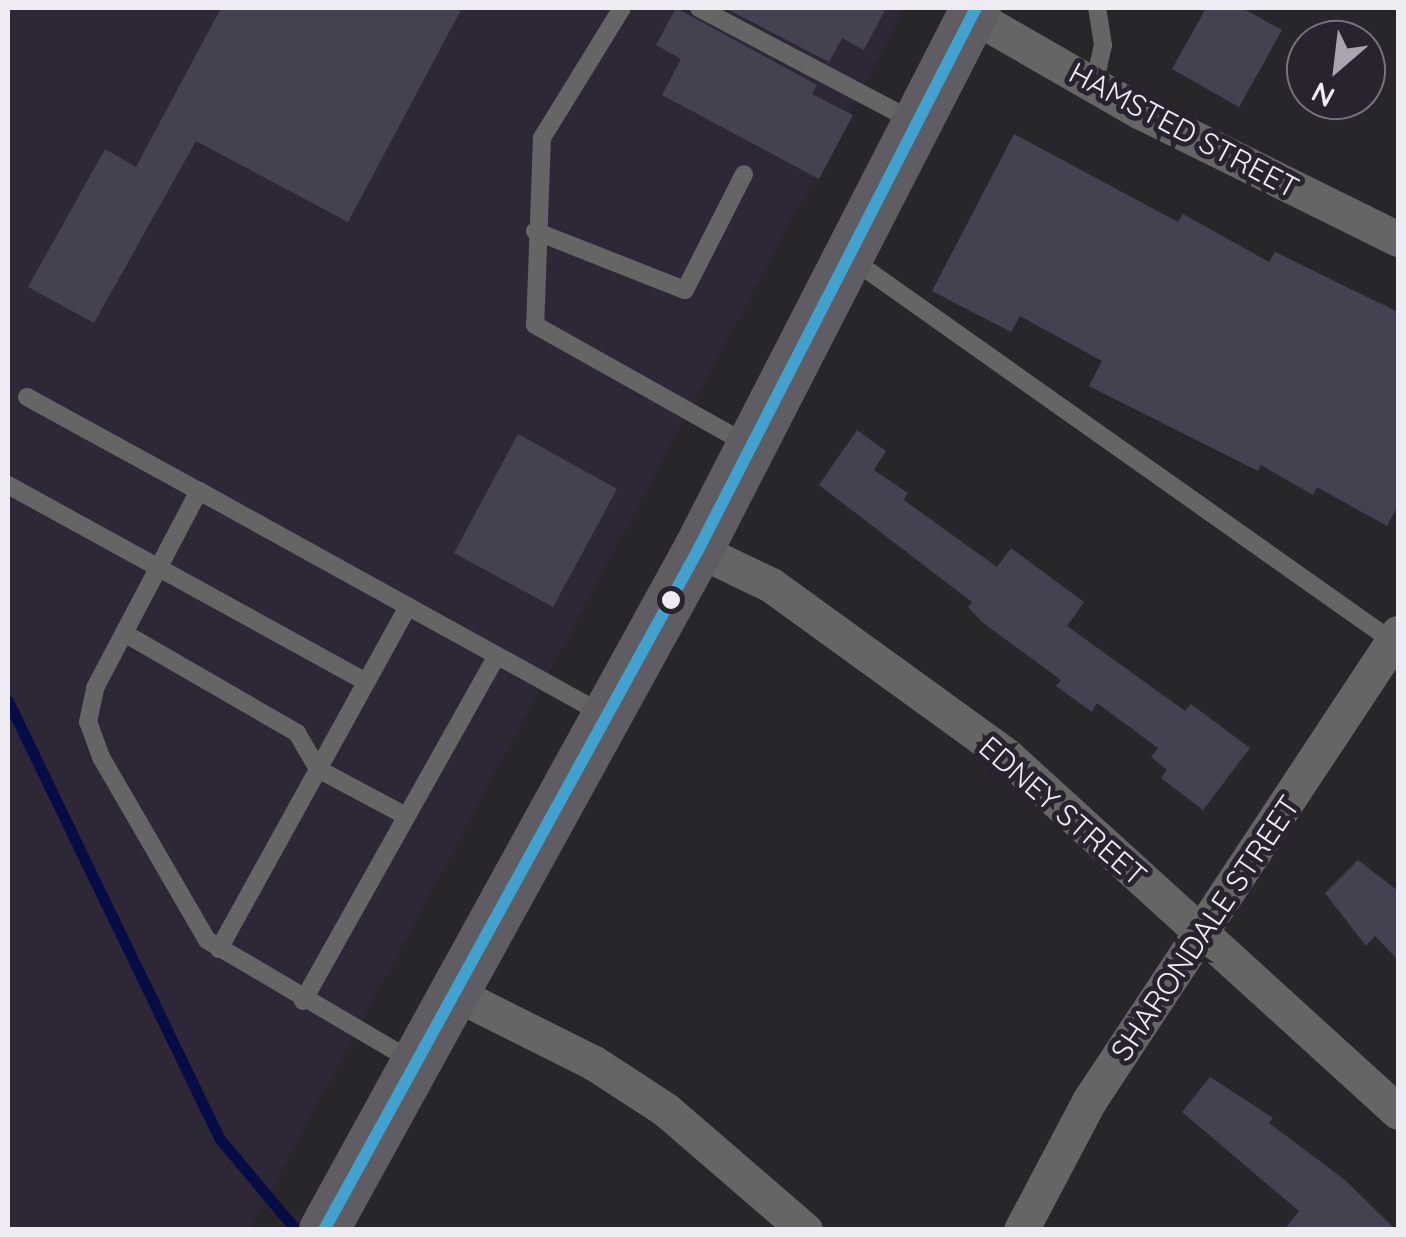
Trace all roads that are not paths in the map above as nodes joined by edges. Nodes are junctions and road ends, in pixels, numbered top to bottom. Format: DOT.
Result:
graph roads {
  1 [pos="622,8"];
  2 [pos="699,8"];
  3 [pos="1097,8"];
  4 [pos="974,11"];
  5 [pos="1094,84"];
  6 [pos="917,123"];
  7 [pos="744,174"];
  8 [pos="534,231"];
  9 [pos="1398,238"];
  10 [pos="849,256"];
  11 [pos="27,397"];
  12 [pos="751,446"];
  13 [pos="8,486"];
  14 [pos="199,491"];
  15 [pos="698,550"];
  16 [pos="157,570"];
  17 [pos="408,607"];
  18 [pos="124,633"];
  19 [pos="1397,640"];
  20 [pos="496,657"];
  21 [pos="366,682"];
  22 [pos="606,716"];
  23 [pos="318,770"];
  24 [pos="406,816"];
  25 [pos="1202,936"];
  26 [pos="219,949"];
  27 [pos="452,992"];
  28 [pos="303,1002"];
  29 [pos="414,1062"];
  30 [pos="1398,1112"];
  31 [pos="326,1224"];
  32 [pos="804,1230"];
  33 [pos="1021,1230"];
  1 -- 8 [label="lane"];
  2 -- 6 [label="lane"];
  3 -- 5 [label="lane"];
  4 -- 5 [label="street, HAMSTED STREET"];
  4 -- 6 [label="main road"];
  5 -- 9 [label="street, HAMSTED STREET"];
  6 -- 10 [label="main road"];
  7 -- 8 [label="lane"];
  8 -- 12 [label="lane"];
  10 -- 12 [label="main road"];
  10 -- 19 [label="lane"];
  11 -- 14 [label="lane"];
  12 -- 15 [label="main road"];
  13 -- 16 [label="lane"];
  14 -- 16 [label="lane"];
  14 -- 17 [label="lane"];
  15 -- 22 [label="main road"];
  15 -- 25 [label="street, EDNEY STREET"];
  16 -- 18 [label="lane"];
  16 -- 21 [label="lane"];
  17 -- 20 [label="lane"];
  17 -- 21 [label="lane"];
  18 -- 23 [label="lane"];
  18 -- 26 [label="lane"];
  19 -- 25 [label="street, SHARONDALE STREET"];
  20 -- 22 [label="lane"];
  20 -- 24 [label="lane"];
  21 -- 23 [label="lane"];
  22 -- 27 [label="main road"];
  23 -- 24 [label="lane"];
  23 -- 26 [label="lane"];
  24 -- 28 [label="lane"];
  25 -- 30 [label="street, EDNEY STREET"];
  25 -- 33 [label="street, SHARONDALE STREET"];
  26 -- 28 [label="lane"];
  27 -- 29 [label="main road"];
  27 -- 32 [label="street"];
  28 -- 29 [label="lane"];
  29 -- 31 [label="main road"];
}
